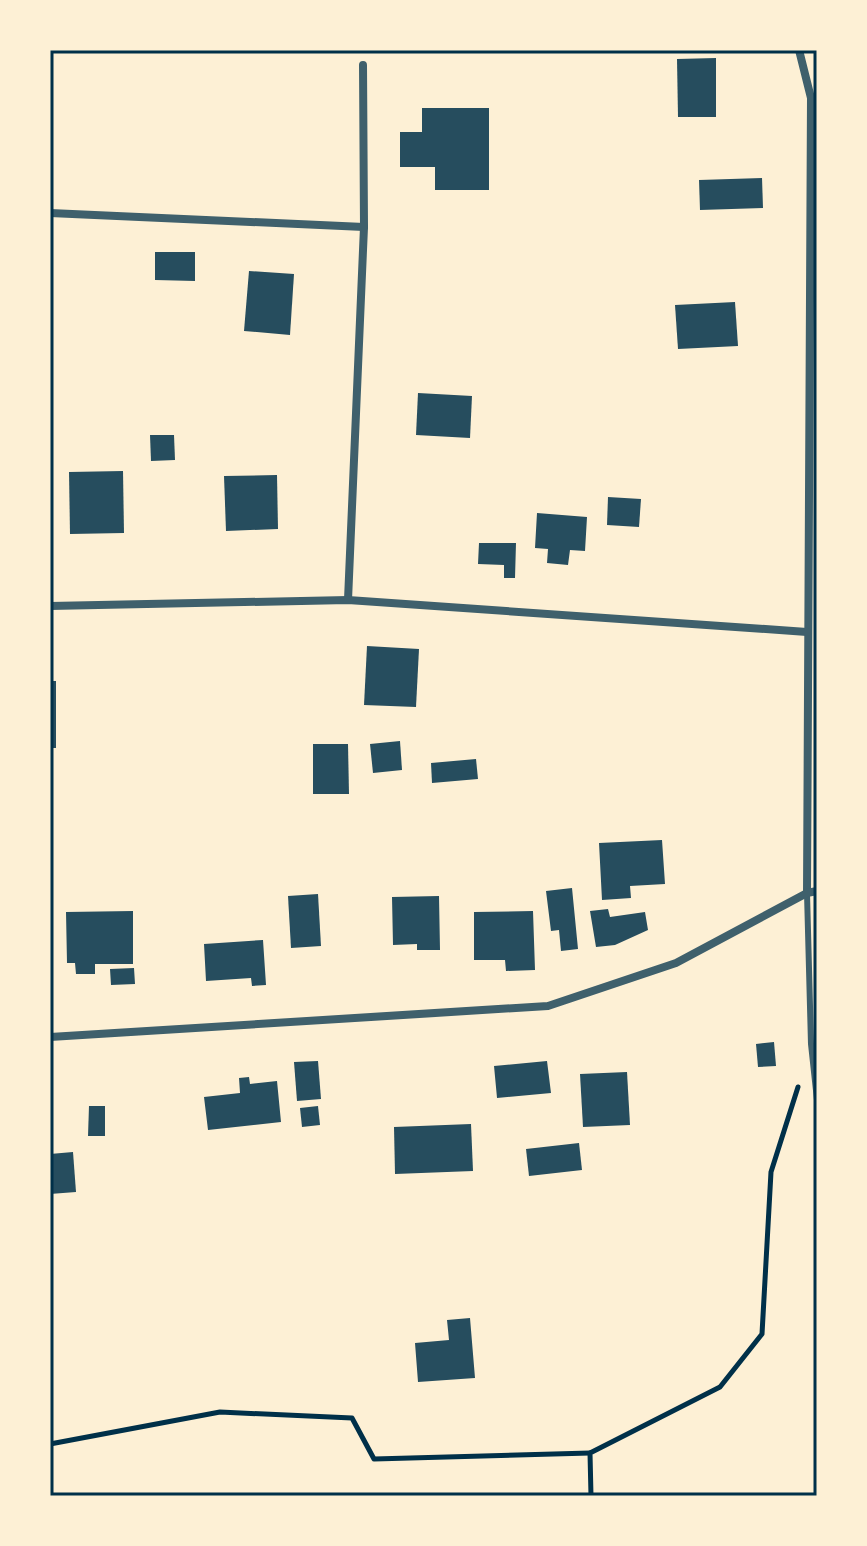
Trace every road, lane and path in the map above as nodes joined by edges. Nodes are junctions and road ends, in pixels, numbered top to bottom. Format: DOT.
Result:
graph roads {
  1 [pos="799,50"];
  2 [pos="363,65"];
  3 [pos="50,213"];
  4 [pos="364,227"];
  5 [pos="813,358"];
  6 [pos="348,600"];
  7 [pos="50,606"];
  8 [pos="807,632"];
  9 [pos="817,891"];
  10 [pos="807,893"];
  11 [pos="50,1037"];
  12 [pos="811,1044"];
  13 [pos="817,1100"];
  14 [pos="50,1444"];
  15 [pos="590,1453"];
  16 [pos="591,1496"];
  1 -- 5 [label="street"];
  2 -- 4 [label="street"];
  3 -- 4 [label="street"];
  4 -- 6 [label="street"];
  5 -- 8 [label="street"];
  6 -- 7 [label="street"];
  6 -- 8 [label="street"];
  8 -- 10 [label="street"];
  9 -- 10 [label="street"];
  10 -- 11 [label="street"];
  10 -- 12 [label="lane"];
  12 -- 13 [label="lane"];
  12 -- 15 [label="path"];
  14 -- 15 [label="path"];
  15 -- 16 [label="path"];
}
